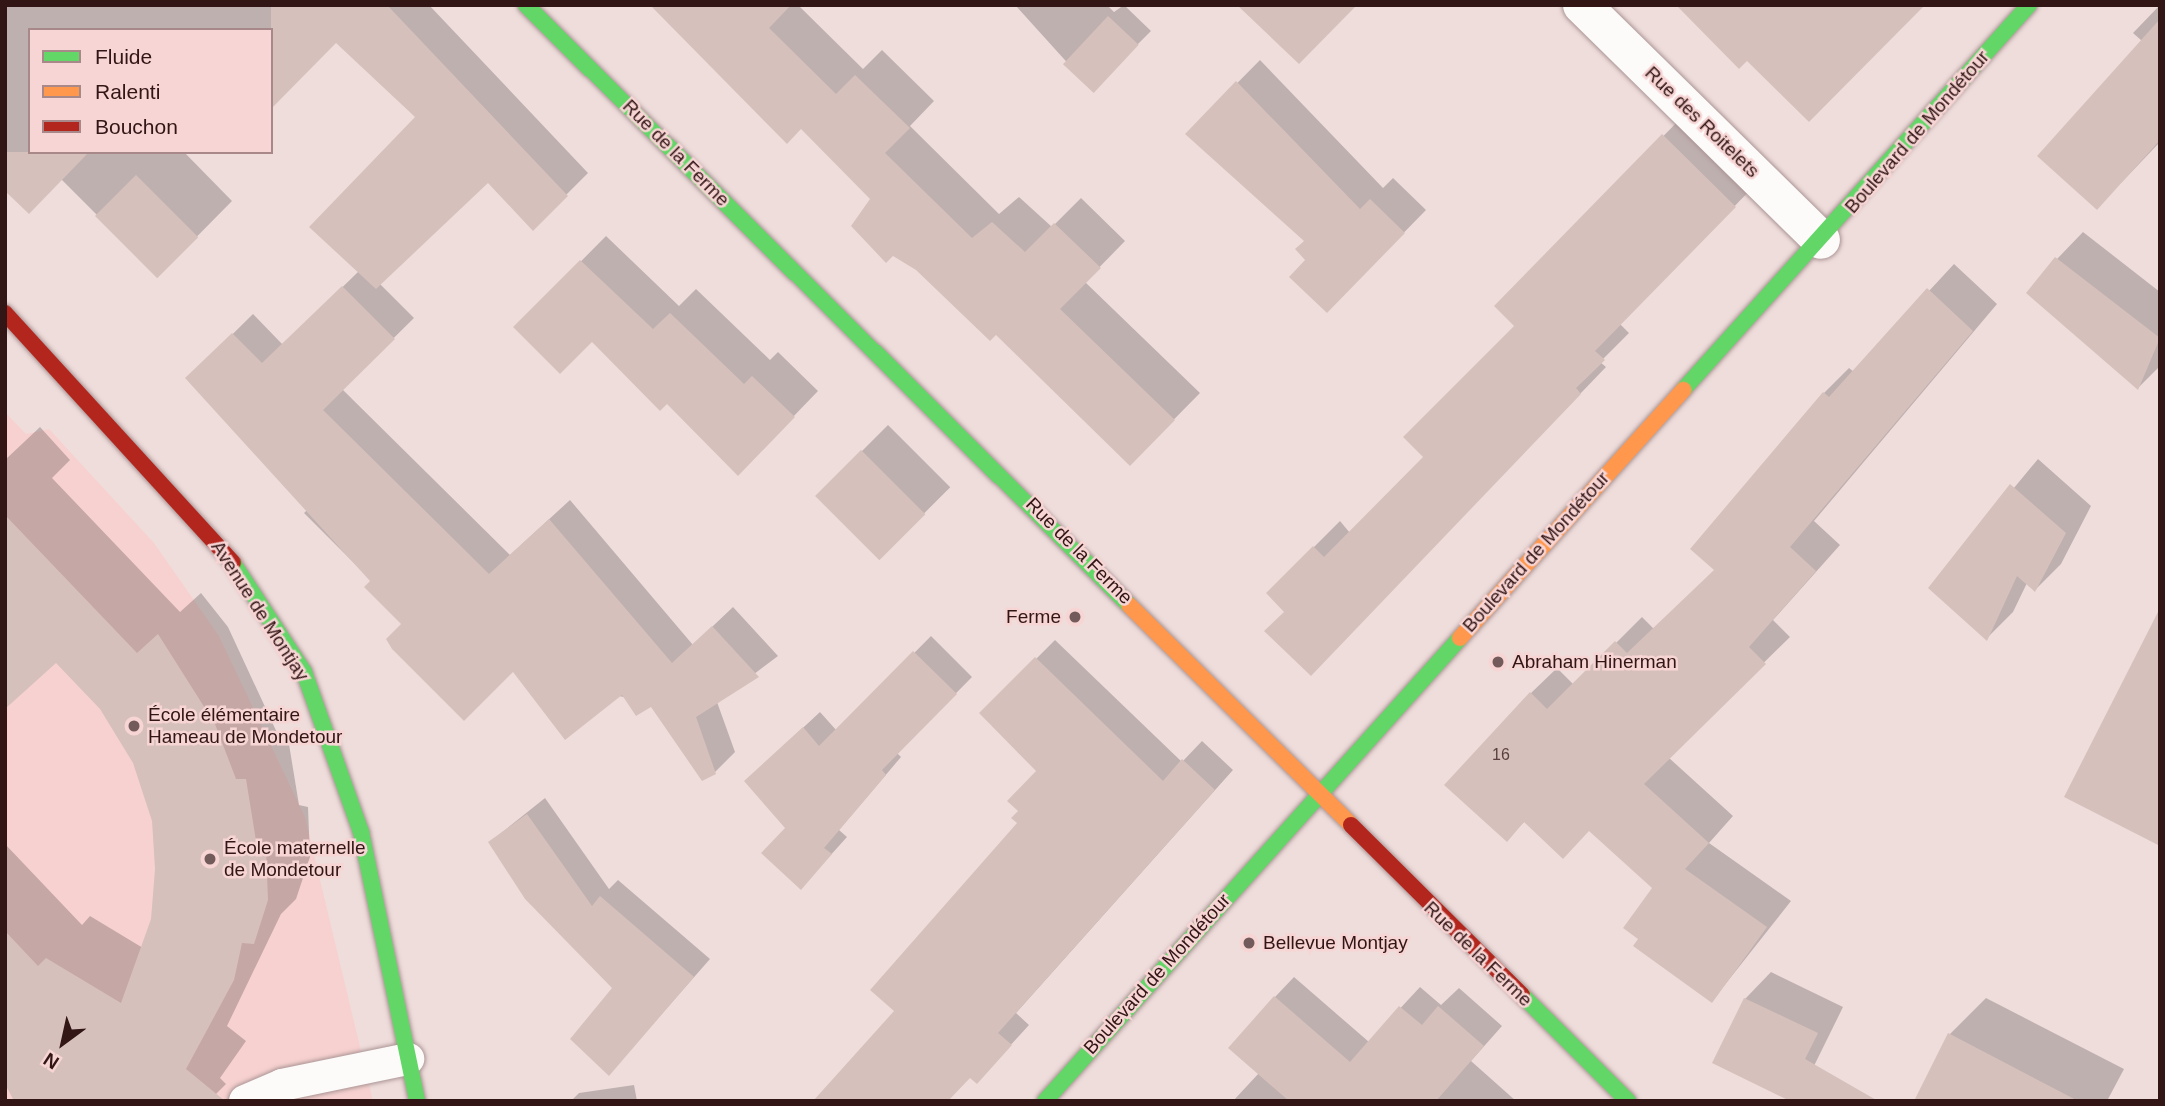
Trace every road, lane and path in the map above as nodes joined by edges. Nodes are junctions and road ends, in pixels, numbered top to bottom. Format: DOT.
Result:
graph roads {
  1 [pos="526,5"];
  2 [pos="1582,5"];
  3 [pos="2029,5"];
  4 [pos="1821,240"];
  5 [pos="5,313"];
  6 [pos="1318,792"];
  7 [pos="408,1059"];
  8 [pos="244,1101"];
  9 [pos="417,1101"];
  10 [pos="1045,1101"];
  11 [pos="1628,1101"];
  1 -- 6 [label="street, Rue de la Ferme"];
  2 -- 4 [label="street, Rue des Roitelets"];
  3 -- 4 [label="street, Boulevard de Mondétour"];
  4 -- 6 [label="street, Boulevard de Mondétour"];
  5 -- 7 [label="street, Avenue de Montjay"];
  6 -- 10 [label="street, Boulevard de Mondétour"];
  6 -- 11 [label="street, Rue de la Ferme"];
  7 -- 8 [label="lane"];
  7 -- 9 [label="street, Avenue de Montjay"];
}
